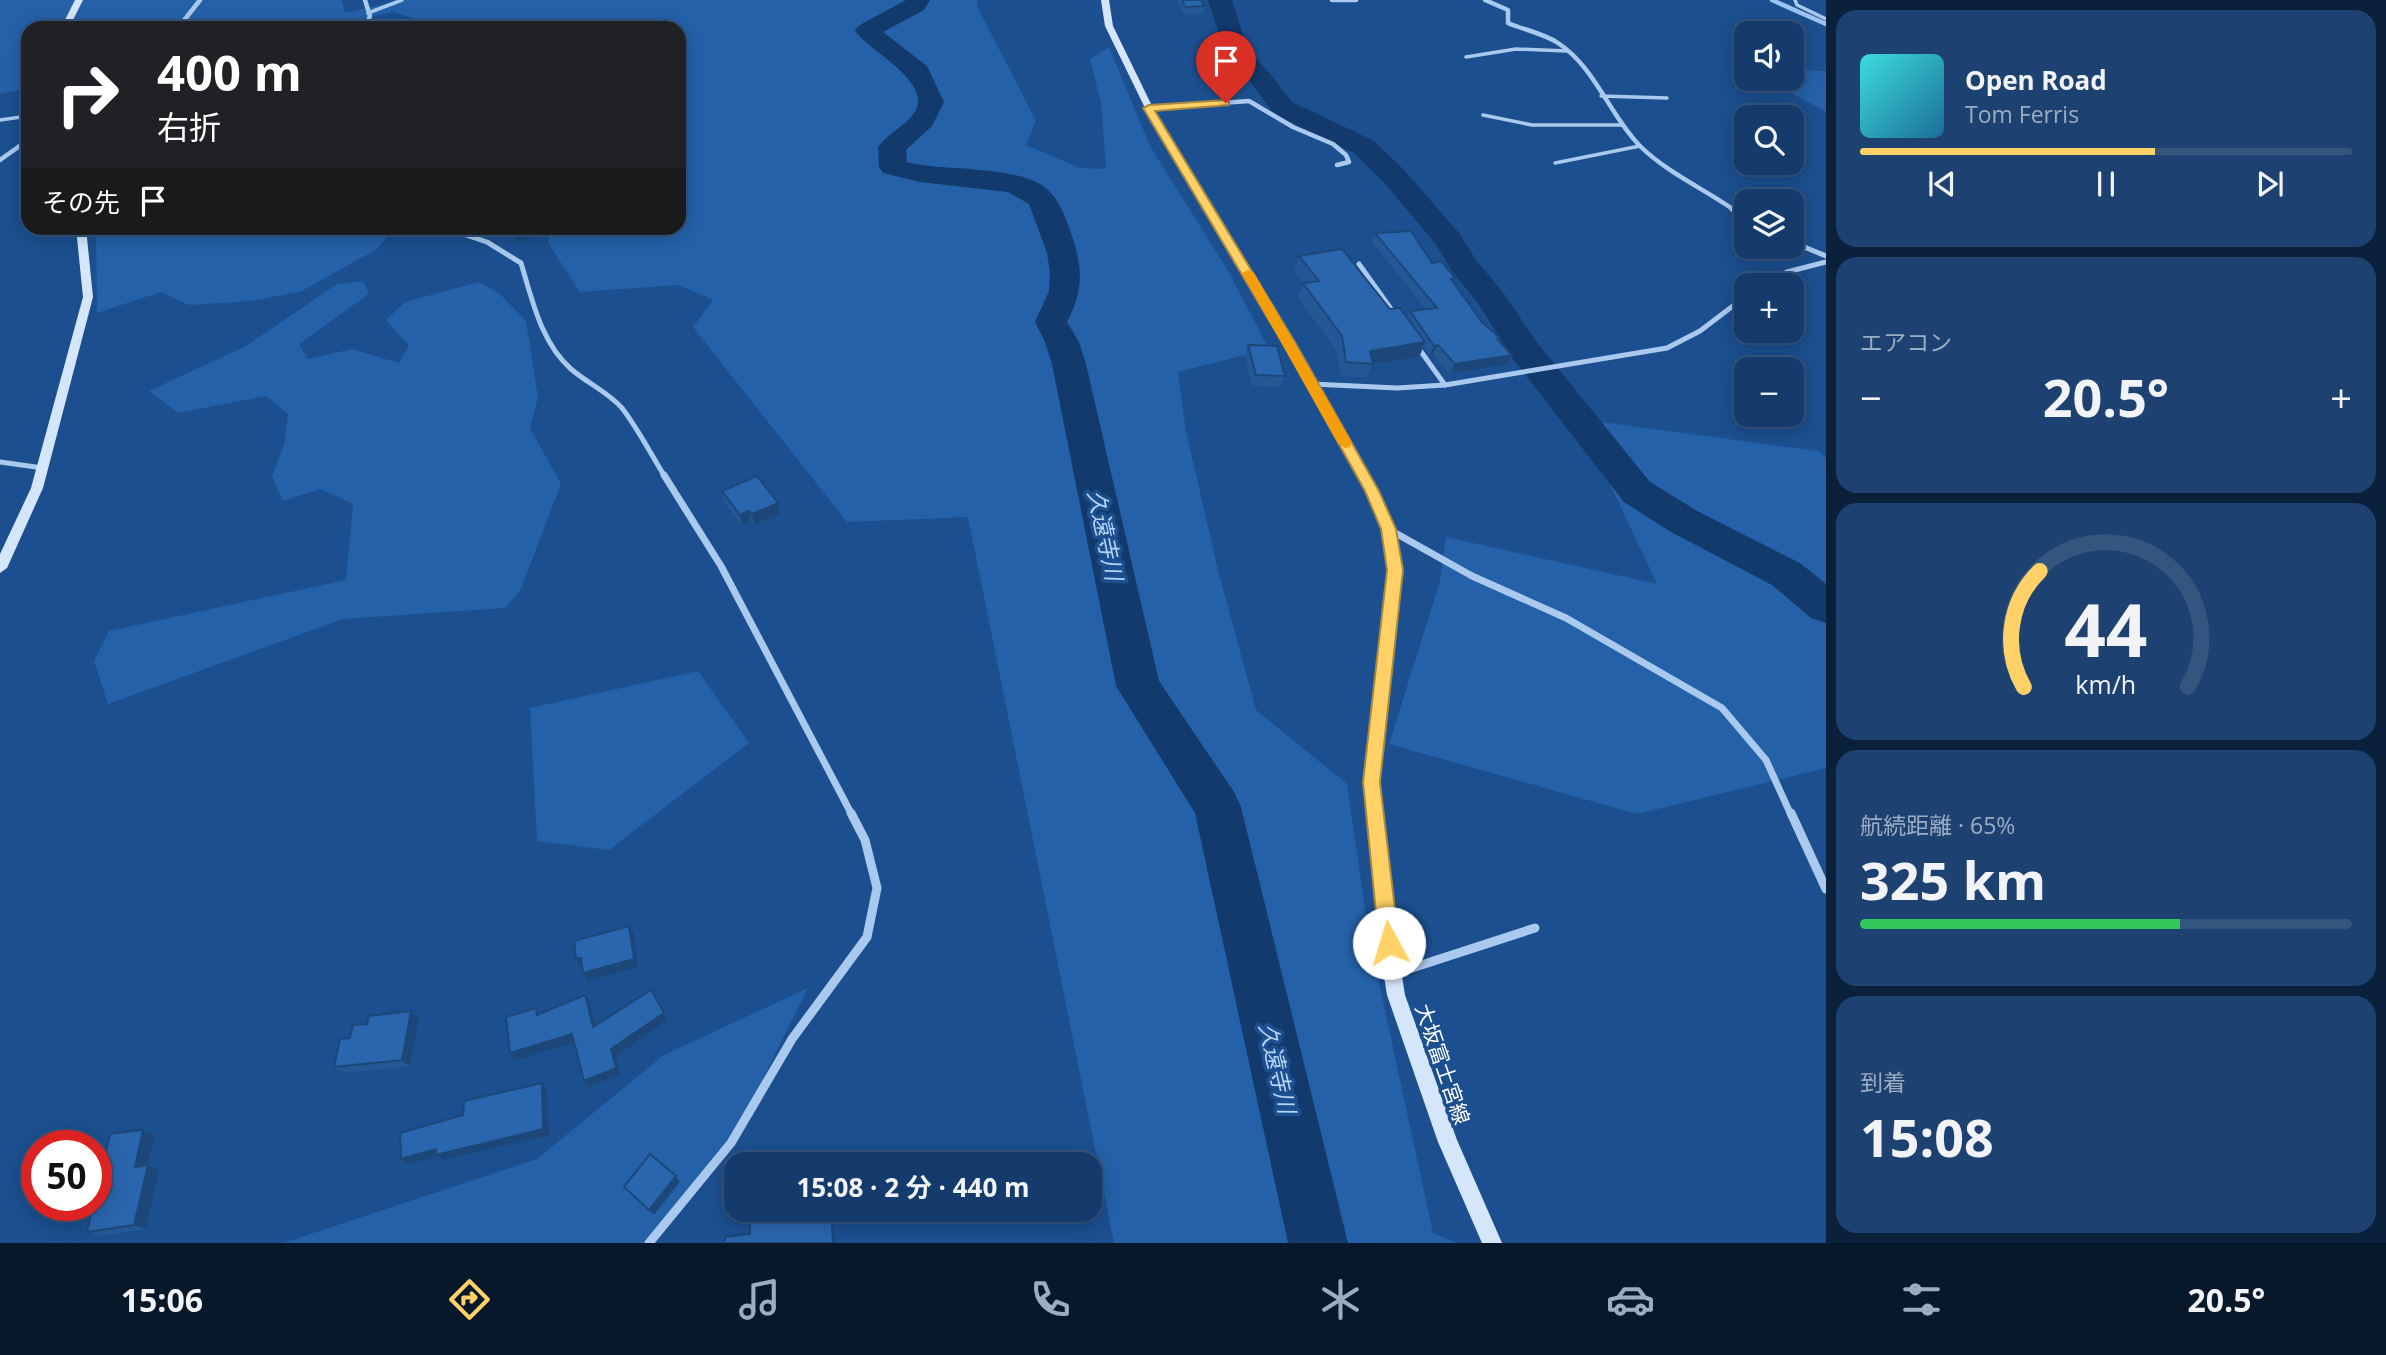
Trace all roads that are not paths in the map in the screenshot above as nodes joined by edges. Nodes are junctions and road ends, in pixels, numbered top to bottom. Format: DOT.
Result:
graph roads {
  1 [pos="79,0"];
  2 [pos="200,0"];
  3 [pos="365,0"];
  4 [pos="402,0"];
  5 [pos="1105,0"];
  6 [pos="1332,0"];
  7 [pos="1356,0"];
  8 [pos="1485,0"];
  9 [pos="1795,0"];
  10 [pos="368,13"];
  11 [pos="1826,19"];
  12 [pos="68,21"];
  13 [pos="184,21"];
  14 [pos="369,21"];
  15 [pos="1567,51"];
  16 [pos="1466,57"];
  17 [pos="1601,96"];
  18 [pos="1667,98"];
  19 [pos="1149,108"];
  20 [pos="1483,116"];
  21 [pos="21,117"];
  22 [pos="0,120"];
  23 [pos="1623,125"];
  24 [pos="21,145"];
  25 [pos="1640,146"];
  26 [pos="0,160"];
  27 [pos="1555,163"];
  28 [pos="1337,165"];
  29 [pos="1734,209"];
  30 [pos="82,235"];
  31 [pos="466,235"];
  32 [pos="1804,247"];
  33 [pos="1826,256"];
  34 [pos="1826,262"];
  35 [pos="1359,264"];
  36 [pos="1785,273"];
  37 [pos="1734,305"];
  38 [pos="1398,319"];
  39 [pos="1413,341"];
  40 [pos="1312,384"];
  41 [pos="1445,385"];
  42 [pos="0,461"];
  43 [pos="43,468"];
  44 [pos="1389,529"];
  45 [pos="0,568"];
  46 [pos="1826,889"];
  47 [pos="1535,928"];
  48 [pos="1392,970"];
  49 [pos="649,1243"];
  50 [pos="1492,1243"];
  1 -- 12 [label="main road"];
  2 -- 13 [label="street"];
  3 -- 10 [label="street"];
  4 -- 10 [label="lane"];
  5 -- 19 [label="main road, 大坂富士宮線"];
  6 -- 7 [label="street"];
  8 -- 15 [label="street"];
  9 -- 11 [label="lane"];
  10 -- 14 [label="street"];
  15 -- 16 [label="lane"];
  15 -- 17 [label="street"];
  17 -- 18 [label="lane"];
  17 -- 23 [label="street"];
  19 -- 28 [label="street"];
  19 -- 40 [label="main road, 大坂富士宮線"];
  20 -- 23 [label="lane"];
  21 -- 22 [label="lane"];
  23 -- 25 [label="street"];
  24 -- 26 [label="street"];
  25 -- 27 [label="lane"];
  25 -- 29 [label="street"];
  30 -- 43 [label="main road"];
  31 -- 49 [label="street"];
  32 -- 33 [label="street"];
  34 -- 36 [label="street"];
  35 -- 38 [label="street"];
  37 -- 41 [label="street"];
  39 -- 41 [label="street"];
  40 -- 41 [label="street"];
  40 -- 44 [label="main road, 大坂富士宮線"];
  42 -- 43 [label="street"];
  43 -- 45 [label="main road"];
  44 -- 46 [label="street"];
  44 -- 48 [label="main road, 大坂富士宮線"];
  47 -- 48 [label="street"];
  48 -- 50 [label="main road, 大坂富士宮線"];
}
